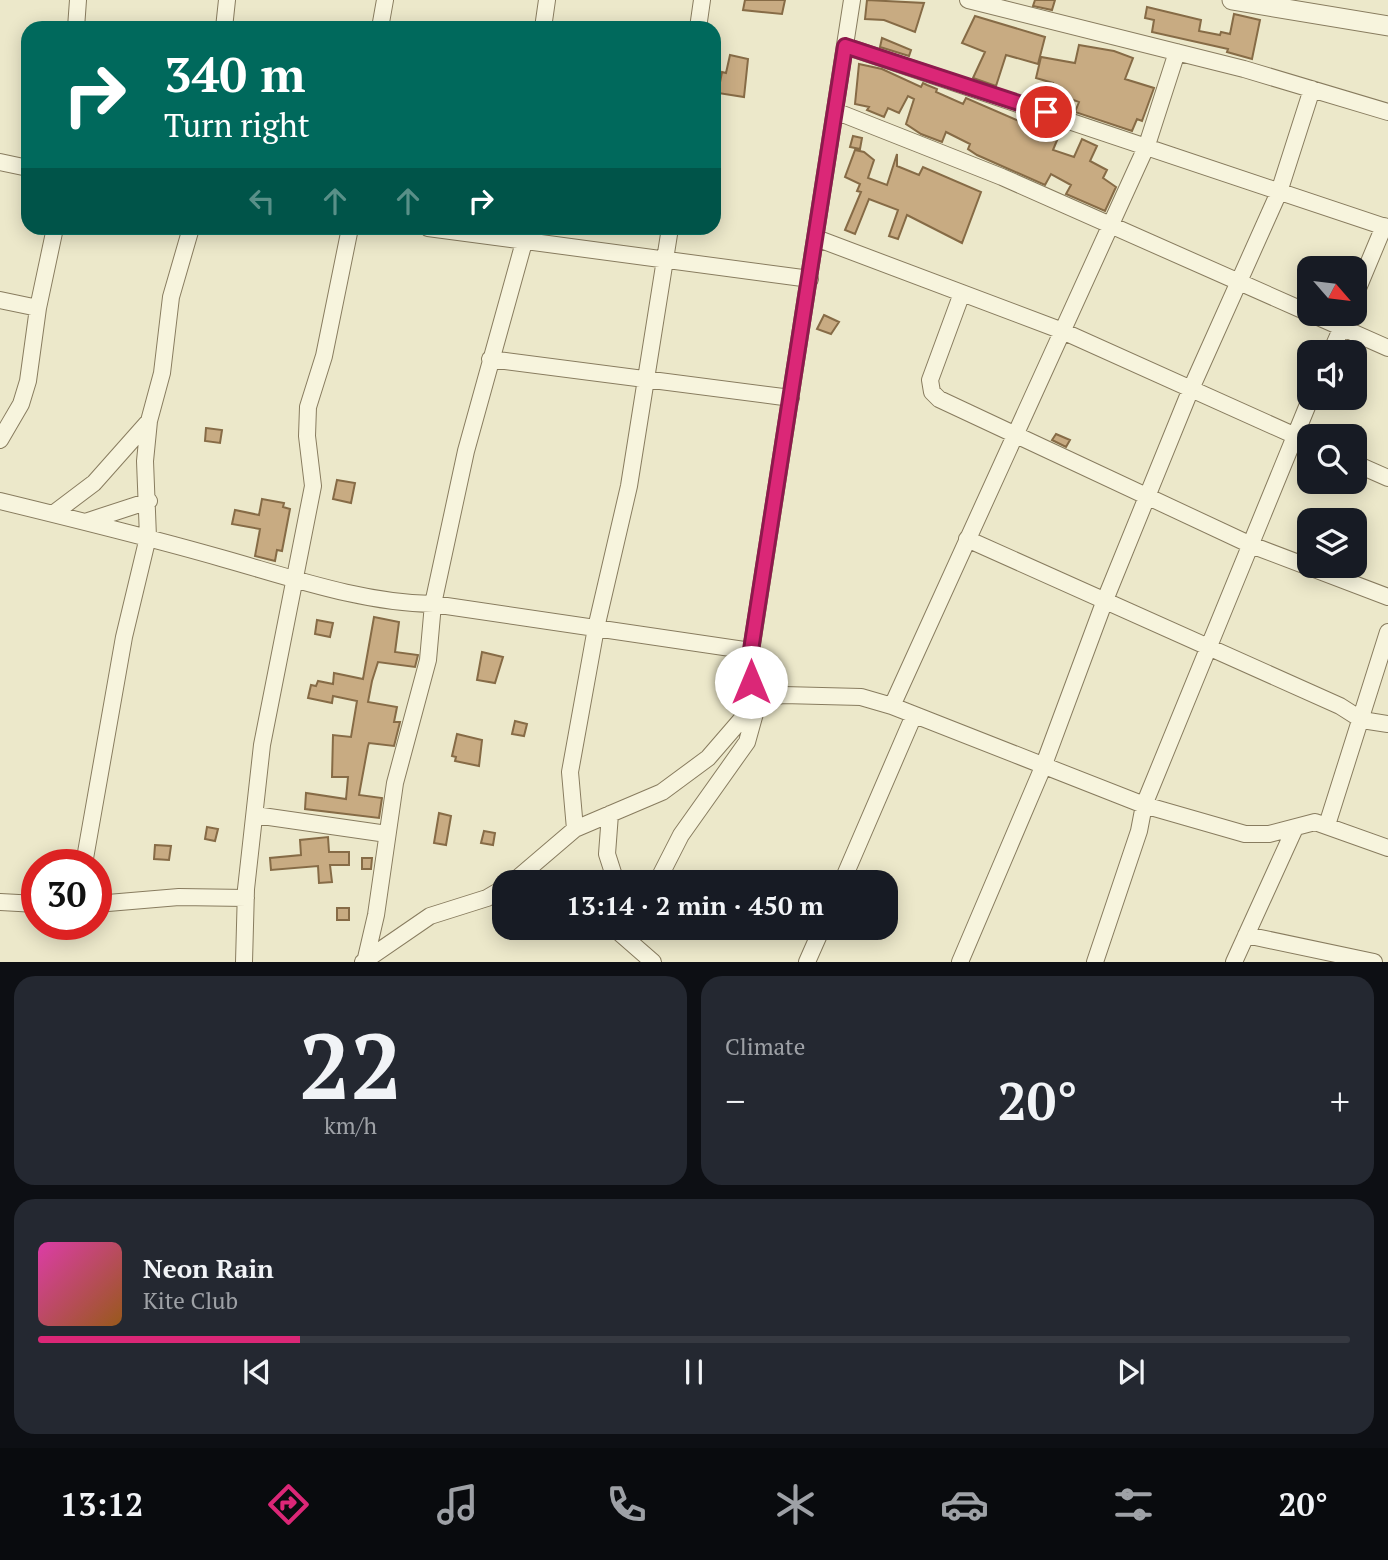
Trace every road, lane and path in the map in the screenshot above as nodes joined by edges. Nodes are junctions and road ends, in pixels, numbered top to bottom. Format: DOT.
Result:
graph roads {
  1 [pos="78,0"];
  2 [pos="227,0"];
  3 [pos="385,0"];
  4 [pos="547,0"];
  5 [pos="702,0"];
  6 [pos="852,0"];
  7 [pos="968,0"];
  8 [pos="1232,0"];
  9 [pos="76,21"];
  10 [pos="224,21"];
  11 [pos="381,21"];
  12 [pos="544,21"];
  13 [pos="699,21"];
  14 [pos="1388,26"];
  15 [pos="845,46"];
  16 [pos="1177,52"];
  17 [pos="1312,89"];
  18 [pos="835,111"];
  19 [pos="1388,112"];
  20 [pos="1147,145"];
  21 [pos="0,162"];
  22 [pos="21,166"];
  23 [pos="1279,192"];
  24 [pos="1109,225"];
  25 [pos="1386,227"];
  26 [pos="54,235"];
  27 [pos="189,235"];
  28 [pos="349,235"];
  29 [pos="669,235"];
  30 [pos="515,236"];
  31 [pos="816,238"];
  32 [pos="665,260"];
  33 [pos="1367,269"];
  34 [pos="810,279"];
  35 [pos="1240,284"];
  36 [pos="962,293"];
  37 [pos="0,300"];
  38 [pos="38,308"];
  39 [pos="1297,308"];
  40 [pos="1354,326"];
  41 [pos="1060,330"];
  42 [pos="1388,348"];
  43 [pos="490,359"];
  44 [pos="646,377"];
  45 [pos="1190,391"];
  46 [pos="791,398"];
  47 [pos="1305,410"];
  48 [pos="149,421"];
  49 [pos="1294,435"];
  50 [pos="1013,436"];
  51 [pos="1297,436"];
  52 [pos="0,440"];
  53 [pos="1367,469"];
  54 [pos="1388,478"];
  55 [pos="1147,496"];
  56 [pos="0,501"];
  57 [pos="149,501"];
  58 [pos="53,514"];
  59 [pos="88,522"];
  60 [pos="149,537"];
  61 [pos="967,538"];
  62 [pos="1251,545"];
  63 [pos="296,579"];
  64 [pos="1388,597"];
  65 [pos="1105,600"];
  66 [pos="433,604"];
  67 [pos="596,628"];
  68 [pos="1388,632"];
  69 [pos="1207,646"];
  70 [pos="751,650"];
  71 [pos="759,699"];
  72 [pos="892,706"];
  73 [pos="915,715"];
  74 [pos="1362,720"];
  75 [pos="1388,724"];
  76 [pos="1043,767"];
  77 [pos="1144,805"];
  78 [pos="610,814"];
  79 [pos="254,815"];
  80 [pos="1327,825"];
  81 [pos="1296,828"];
  82 [pos="575,829"];
  83 [pos="387,834"];
  84 [pos="1388,848"];
  85 [pos="87,849"];
  86 [pos="528,870"];
  87 [pos="612,870"];
  88 [pos="663,870"];
  89 [pos="847,870"];
  90 [pos="492,895"];
  91 [pos="246,898"];
  92 [pos="0,902"];
  93 [pos="21,903"];
  94 [pos="112,903"];
  95 [pos="1245,935"];
  96 [pos="633,940"];
  97 [pos="817,940"];
  98 [pos="364,960"];
  99 [pos="244,961"];
  100 [pos="653,961"];
  101 [pos="807,961"];
  102 [pos="960,961"];
  103 [pos="1095,961"];
  104 [pos="1234,961"];
  105 [pos="1374,961"];
  1 -- 9 [label="street"];
  2 -- 10 [label="street"];
  3 -- 11 [label="street"];
  4 -- 12 [label="street"];
  5 -- 13 [label="street"];
  6 -- 15 [label="street"];
  7 -- 16 [label="street"];
  8 -- 14 [label="street"];
  15 -- 18 [label="street"];
  15 -- 20 [label="street"];
  16 -- 17 [label="street"];
  16 -- 20 [label="street"];
  17 -- 19 [label="street"];
  17 -- 23 [label="street"];
  18 -- 24 [label="street"];
  18 -- 31 [label="street"];
  20 -- 23 [label="street"];
  20 -- 24 [label="street"];
  21 -- 22 [label="street"];
  23 -- 25 [label="street"];
  23 -- 35 [label="street"];
  24 -- 35 [label="street"];
  24 -- 41 [label="street"];
  25 -- 33 [label="street"];
  26 -- 38 [label="street"];
  27 -- 48 [label="street"];
  28 -- 63 [label="street"];
  29 -- 32 [label="street"];
  30 -- 32 [label="street"];
  30 -- 43 [label="street"];
  31 -- 34 [label="street"];
  31 -- 36 [label="street"];
  32 -- 34 [label="street"];
  32 -- 44 [label="street"];
  34 -- 46 [label="street"];
  35 -- 39 [label="street"];
  35 -- 45 [label="street"];
  36 -- 41 [label="street"];
  36 -- 50 [label="street"];
  37 -- 38 [label="street"];
  38 -- 52 [label="street"];
  40 -- 42 [label="street"];
  41 -- 45 [label="street"];
  41 -- 50 [label="street"];
  43 -- 44 [label="street"];
  43 -- 66 [label="street"];
  44 -- 46 [label="street"];
  44 -- 67 [label="street"];
  45 -- 49 [label="street"];
  45 -- 55 [label="street"];
  46 -- 70 [label="street"];
  47 -- 49 [label="street"];
  48 -- 57 [label="street"];
  48 -- 58 [label="street"];
  49 -- 51 [label="street"];
  49 -- 62 [label="street"];
  50 -- 55 [label="street"];
  50 -- 61 [label="street"];
  53 -- 54 [label="street"];
  55 -- 62 [label="street"];
  55 -- 65 [label="street"];
  56 -- 58 [label="street"];
  57 -- 59 [label="street"];
  57 -- 60 [label="street"];
  58 -- 59 [label="street"];
  59 -- 60 [label="street"];
  60 -- 63 [label="street"];
  60 -- 85 [label="street"];
  61 -- 65 [label="street"];
  61 -- 72 [label="street"];
  62 -- 64 [label="street"];
  62 -- 69 [label="street"];
  63 -- 66 [label="street"];
  63 -- 79 [label="street"];
  65 -- 69 [label="street"];
  65 -- 76 [label="street"];
  66 -- 67 [label="street"];
  66 -- 83 [label="street"];
  67 -- 70 [label="street"];
  67 -- 82 [label="street"];
  68 -- 74 [label="street"];
  69 -- 74 [label="street"];
  69 -- 77 [label="street"];
  70 -- 71 [label="street"];
  71 -- 72 [label="street"];
  71 -- 78 [label="street"];
  71 -- 88 [label="street"];
  72 -- 73 [label="street"];
  73 -- 76 [label="street"];
  73 -- 89 [label="street"];
  74 -- 75 [label="street"];
  74 -- 80 [label="street"];
  76 -- 77 [label="street"];
  76 -- 102 [label="street"];
  77 -- 81 [label="street"];
  77 -- 103 [label="street"];
  78 -- 82 [label="street"];
  78 -- 87 [label="street"];
  79 -- 83 [label="street"];
  79 -- 91 [label="street"];
  80 -- 81 [label="street"];
  80 -- 84 [label="street"];
  81 -- 95 [label="street"];
  82 -- 86 [label="street"];
  83 -- 98 [label="street"];
  90 -- 98 [label="street"];
  91 -- 94 [label="street"];
  91 -- 99 [label="street"];
  92 -- 93 [label="street"];
  95 -- 104 [label="street"];
  95 -- 105 [label="street"];
  96 -- 100 [label="street"];
  97 -- 101 [label="street"];
}
